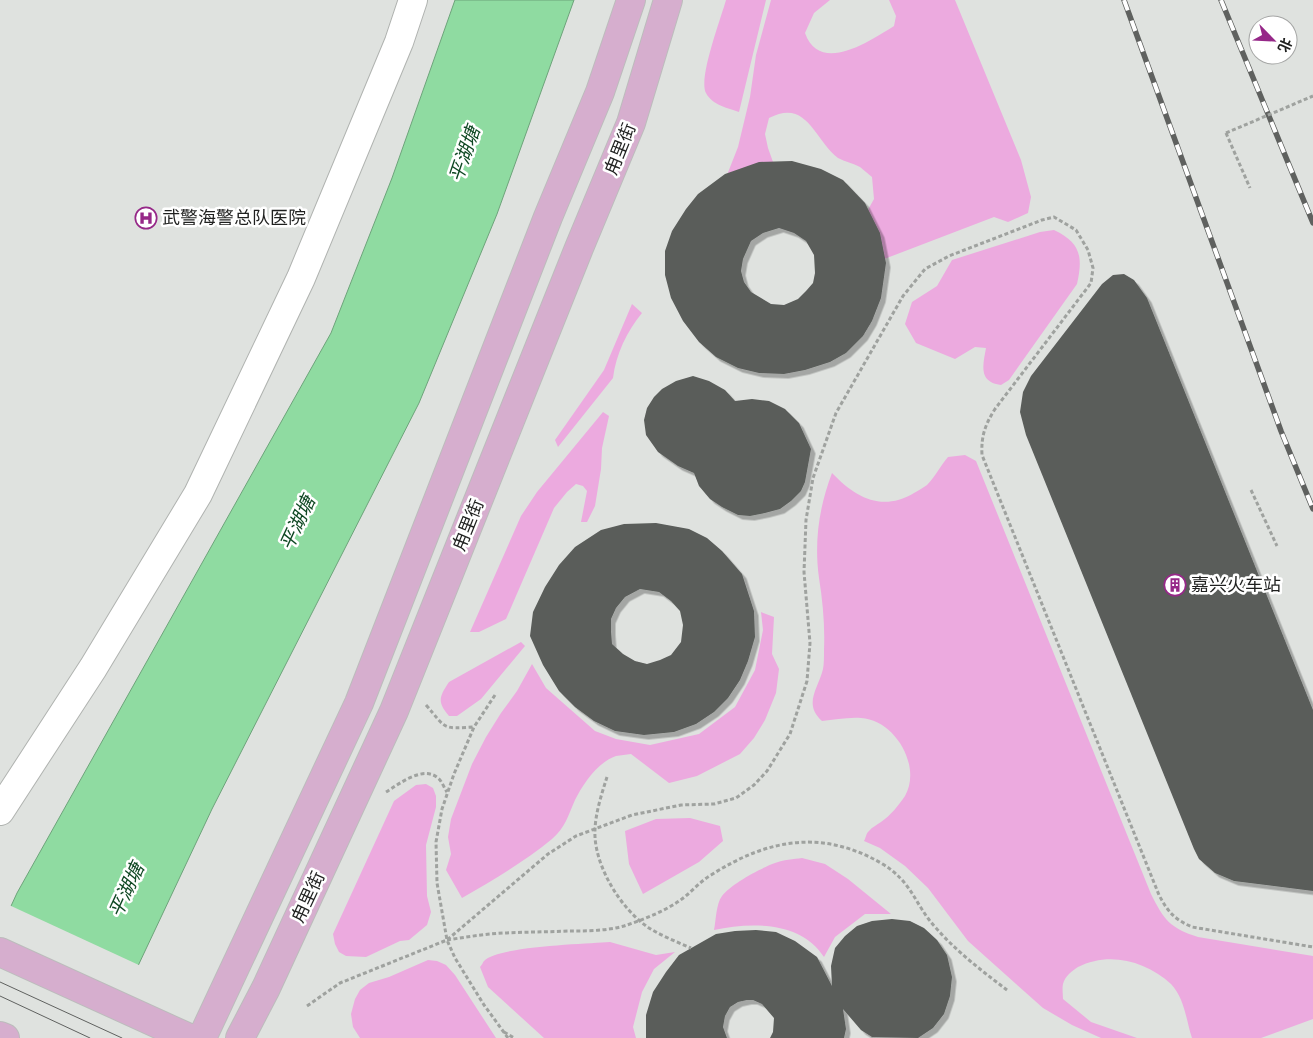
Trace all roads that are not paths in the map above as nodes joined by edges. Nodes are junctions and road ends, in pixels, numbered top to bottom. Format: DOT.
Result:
graph roads {
  1 [pos="413,0"];
  2 [pos="631,0"];
  3 [pos="668,0"];
  4 [pos="0,811"];
  5 [pos="0,952"];
  6 [pos="0,1036"];
  7 [pos="5,1038"];
  8 [pos="189,1038"];
  9 [pos="202,1038"];
  10 [pos="240,1038"];
  1 -- 4 [label="street"];
  2 -- 9 [label="main road, 甪里街"];
  3 -- 10 [label="main road, 甪里街"];
  5 -- 8 [label="main road"];
  6 -- 7 [label="main road"];
}
